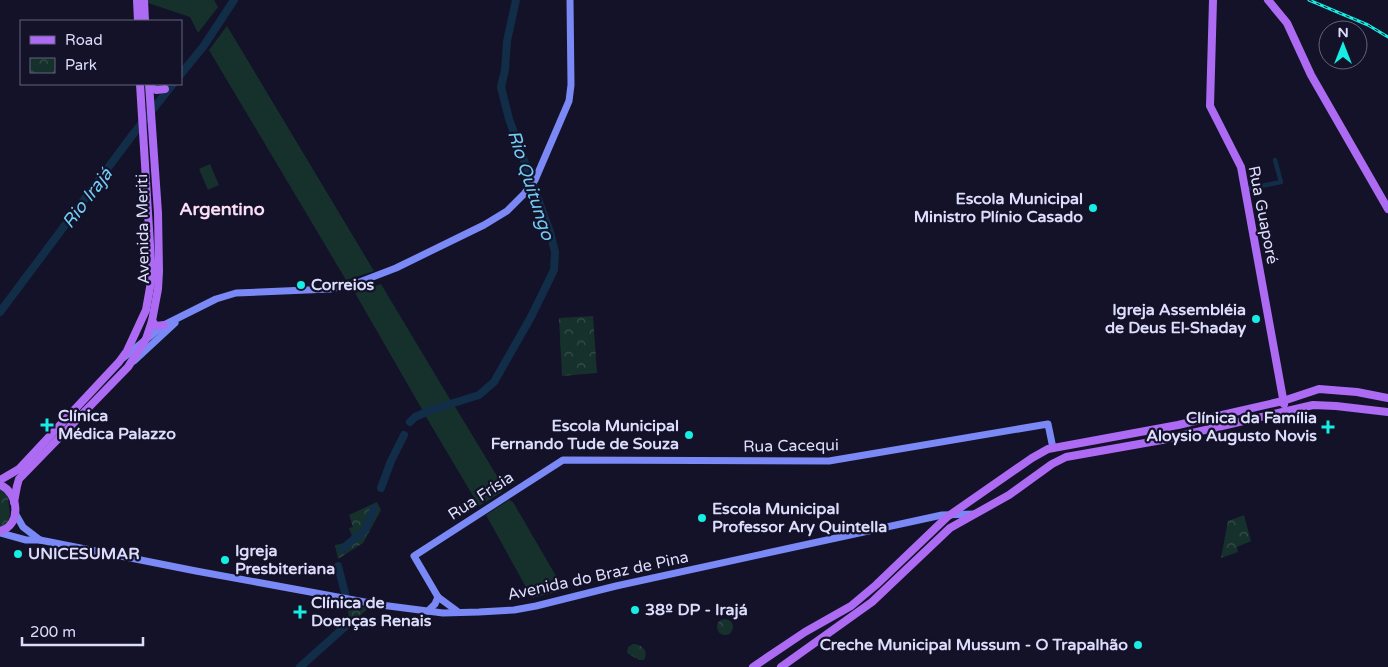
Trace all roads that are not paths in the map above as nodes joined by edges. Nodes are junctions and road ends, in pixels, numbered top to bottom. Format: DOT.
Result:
graph roads {
  1 [pos="137,0"];
  2 [pos="144,0"];
  3 [pos="570,0"];
  4 [pos="1213,0"];
  5 [pos="1268,0"];
  6 [pos="138,20"];
  7 [pos="146,20"];
  8 [pos="140,85"];
  9 [pos="149,86"];
  10 [pos="165,89"];
  11 [pos="1388,209"];
  12 [pos="148,230"];
  13 [pos="159,246"];
  14 [pos="155,261"];
  15 [pos="185,314"];
  16 [pos="152,321"];
  17 [pos="164,325"];
  18 [pos="146,339"];
  19 [pos="120,362"];
  20 [pos="128,367"];
  21 [pos="1388,398"];
  22 [pos="1283,401"];
  23 [pos="1285,411"];
  24 [pos="1388,412"];
  25 [pos="1052,448"];
  26 [pos="563,460"];
  27 [pos="0,480"];
  28 [pos="0,485"];
  29 [pos="14,502"];
  30 [pos="16,512"];
  31 [pos="953,514"];
  32 [pos="974,514"];
  33 [pos="2,533"];
  34 [pos="40,540"];
  35 [pos="438,597"];
  36 [pos="428,611"];
  37 [pos="460,612"];
  38 [pos="754,667"];
  39 [pos="780,667"];
  1 -- 6 [label="main road"];
  2 -- 7 [label="main road"];
  3 -- 15 [label="main road"];
  4 -- 22 [label="main road, Rua Guaporé"];
  5 -- 11 [label="main road"];
  8 -- 12 [label="main road, Avenida Meriti"];
  9 -- 10 [label="main road"];
  9 -- 13 [label="main road, Avenida Meriti"];
  12 -- 13 [label="main road"];
  12 -- 14 [label="main road, Avenida Meriti"];
  13 -- 14 [label="main road, Avenida Meriti"];
  14 -- 16 [label="main road, Avenida Meriti"];
  14 -- 19 [label="main road, Avenida Meriti"];
  15 -- 17 [label="main road"];
  15 -- 20 [label="main road"];
  16 -- 17 [label="main road"];
  16 -- 18 [label="main road, Avenida Meriti"];
  17 -- 18 [label="main road"];
  18 -- 19 [label="main road"];
  18 -- 20 [label="main road, Avenida Meriti"];
  19 -- 27 [label="main road, Avenida Meriti"];
  20 -- 29 [label="main road, Avenida Meriti"];
  21 -- 22 [label="main road, Avenida do Braz de Pina"];
  22 -- 23 [label="main road, Rua Guaporé"];
  22 -- 25 [label="main road, Avenida do Braz de Pina"];
  23 -- 24 [label="main road, Avenida do Braz de Pina"];
  23 -- 32 [label="main road, Avenida do Braz de Pina"];
  25 -- 26 [label="main road, Rua Cacequi"];
  25 -- 31 [label="main road, Avenida do Braz de Pina"];
  26 -- 35 [label="main road, Rua Frísia"];
  28 -- 29 [label="main road"];
  29 -- 30 [label="main road"];
  30 -- 33 [label="main road"];
  30 -- 34 [label="main road, Avenida do Braz de Pina"];
  31 -- 32 [label="main road, Avenida do Braz de Pina"];
  31 -- 37 [label="main road, Avenida do Braz de Pina"];
  31 -- 38 [label="main road"];
  32 -- 39 [label="main road"];
  33 -- 34 [label="main road, Avenida do Braz de Pina"];
  34 -- 36 [label="main road, Avenida do Braz de Pina"];
  35 -- 36 [label="main road"];
  35 -- 37 [label="main road"];
  36 -- 37 [label="main road, Avenida do Braz de Pina"];
}
